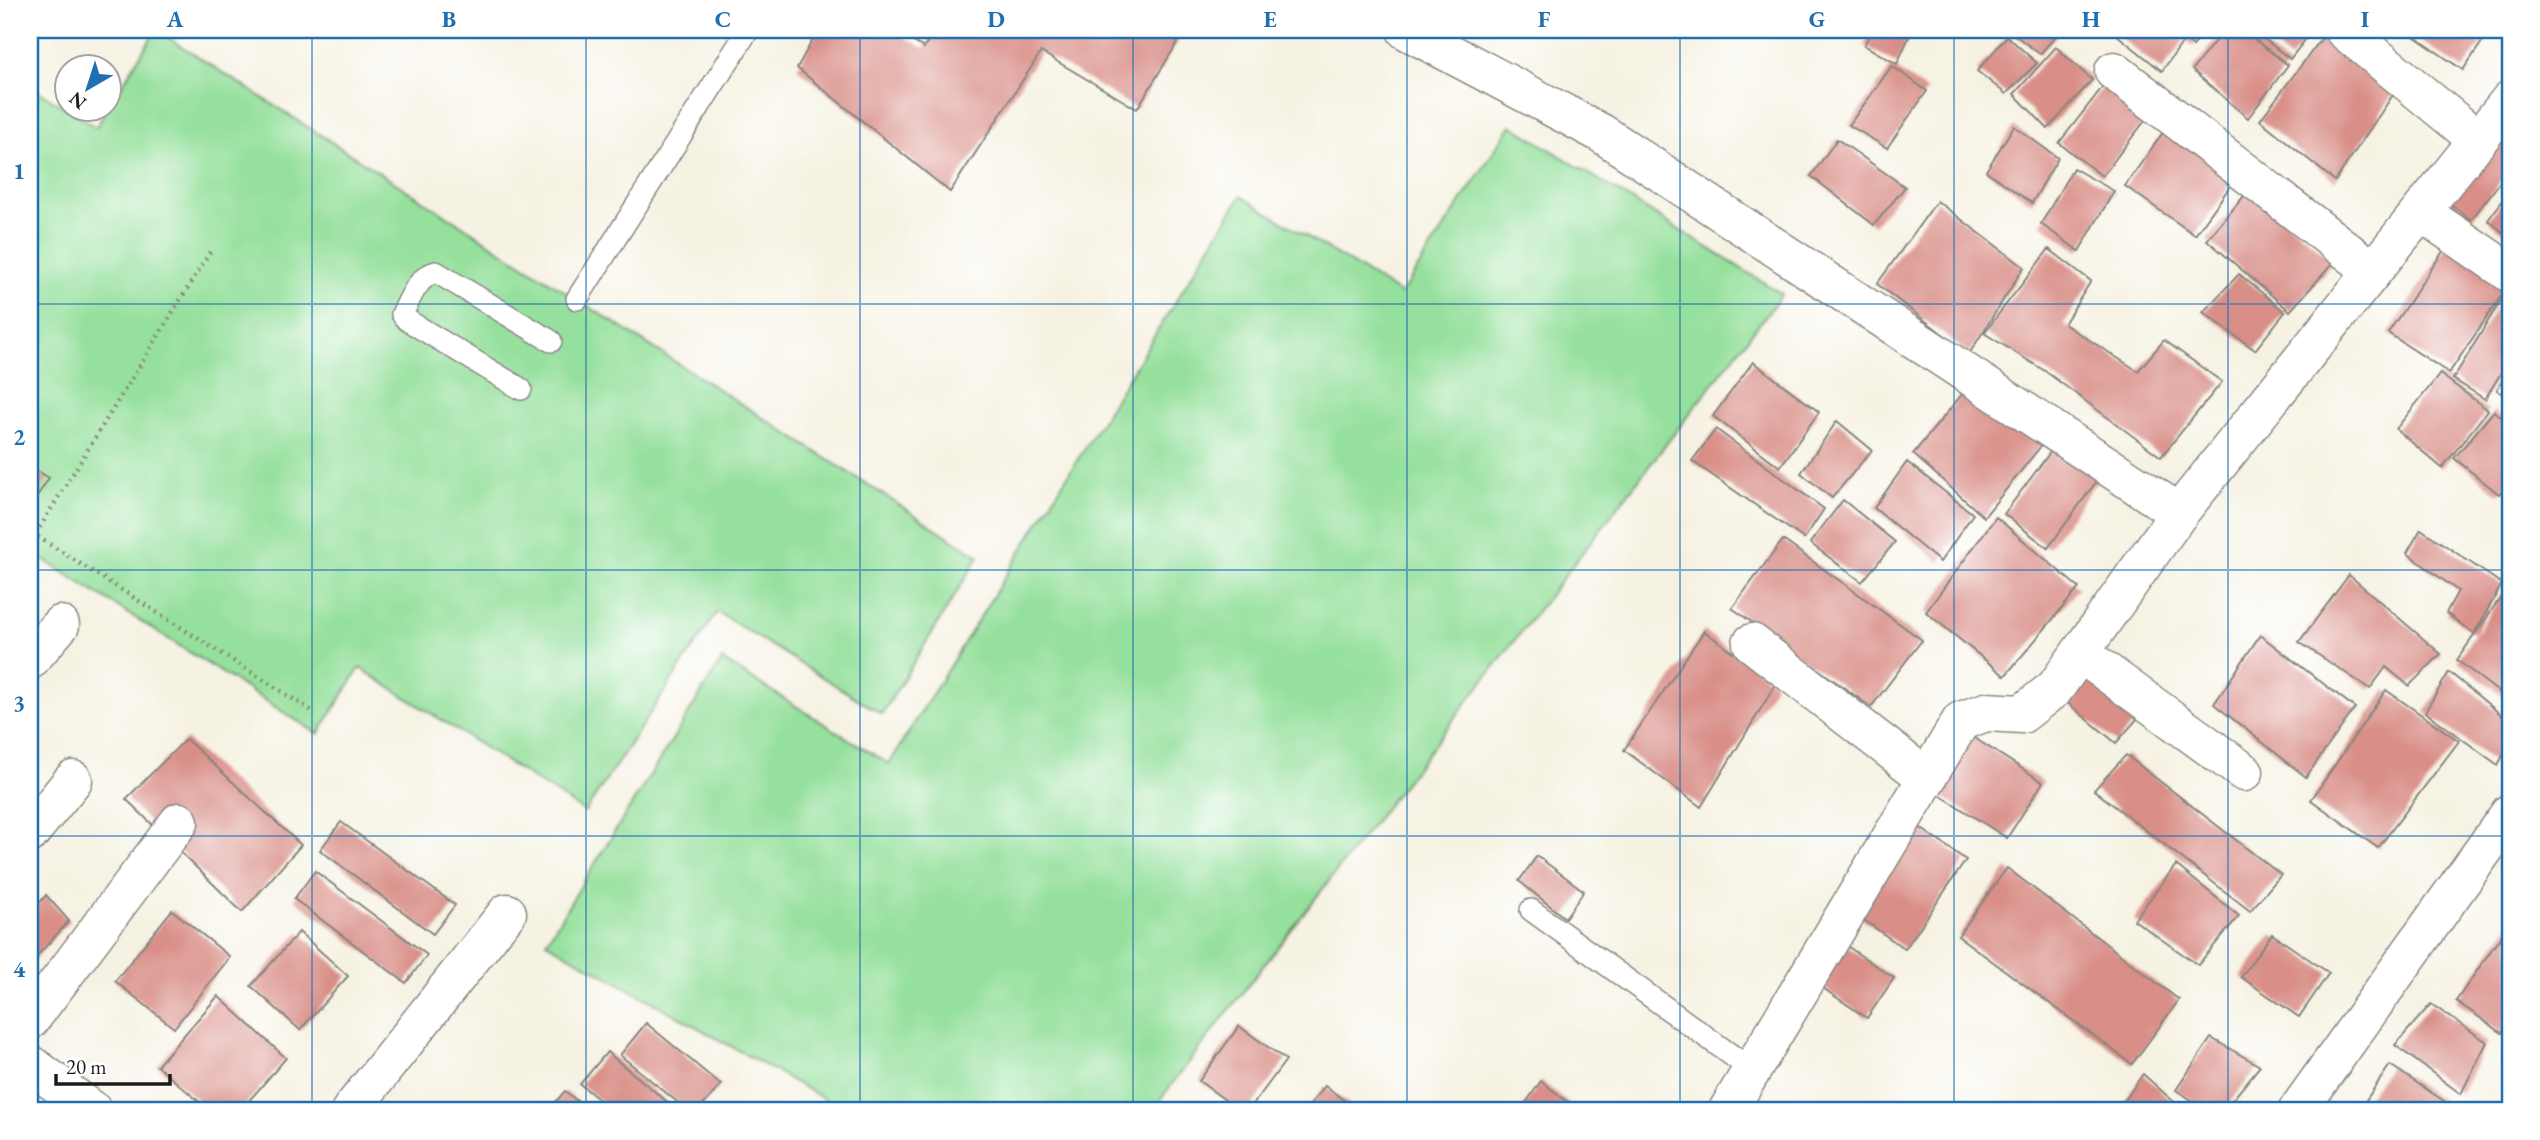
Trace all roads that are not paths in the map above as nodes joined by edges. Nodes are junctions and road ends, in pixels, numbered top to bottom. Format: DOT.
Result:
graph roads {
  1 [pos="748,30"];
  2 [pos="1406,30"];
  3 [pos="2344,30"];
  4 [pos="2114,71"];
  5 [pos="2510,100"];
  6 [pos="2479,140"];
  7 [pos="2421,212"];
  8 [pos="2373,271"];
  9 [pos="2510,273"];
  10 [pos="577,299"];
  11 [pos="551,341"];
  12 [pos="520,389"];
  13 [pos="2179,513"];
  14 [pos="60,625"];
  15 [pos="1752,643"];
  16 [pos="2080,653"];
  17 [pos="30,660"];
  18 [pos="2244,772"];
  19 [pos="1927,778"];
  20 [pos="73,779"];
  21 [pos="2510,813"];
  22 [pos="179,822"];
  23 [pos="30,833"];
  24 [pos="1531,910"];
  25 [pos="507,912"];
  26 [pos="30,1020"];
  27 [pos="30,1065"];
  28 [pos="1752,1070"];
  29 [pos="92,1110"];
  30 [pos="351,1110"];
  31 [pos="1728,1110"];
  32 [pos="2298,1110"];
  1 -- 10 [label="lane"];
  2 -- 13 [label="street"];
  3 -- 6 [label="street"];
  4 -- 8 [label="street"];
  5 -- 6 [label="street"];
  6 -- 7 [label="street"];
  7 -- 8 [label="street"];
  7 -- 9 [label="street"];
  8 -- 13 [label="street"];
  11 -- 12 [label="lane"];
  13 -- 16 [label="street"];
  14 -- 17 [label="street"];
  15 -- 19 [label="street"];
  16 -- 18 [label="street"];
  16 -- 19 [label="street"];
  19 -- 28 [label="street"];
  20 -- 23 [label="street"];
  21 -- 32 [label="street"];
  22 -- 26 [label="street"];
  24 -- 28 [label="lane"];
  25 -- 30 [label="street"];
  27 -- 29 [label="street"];
  28 -- 31 [label="street"];
}
